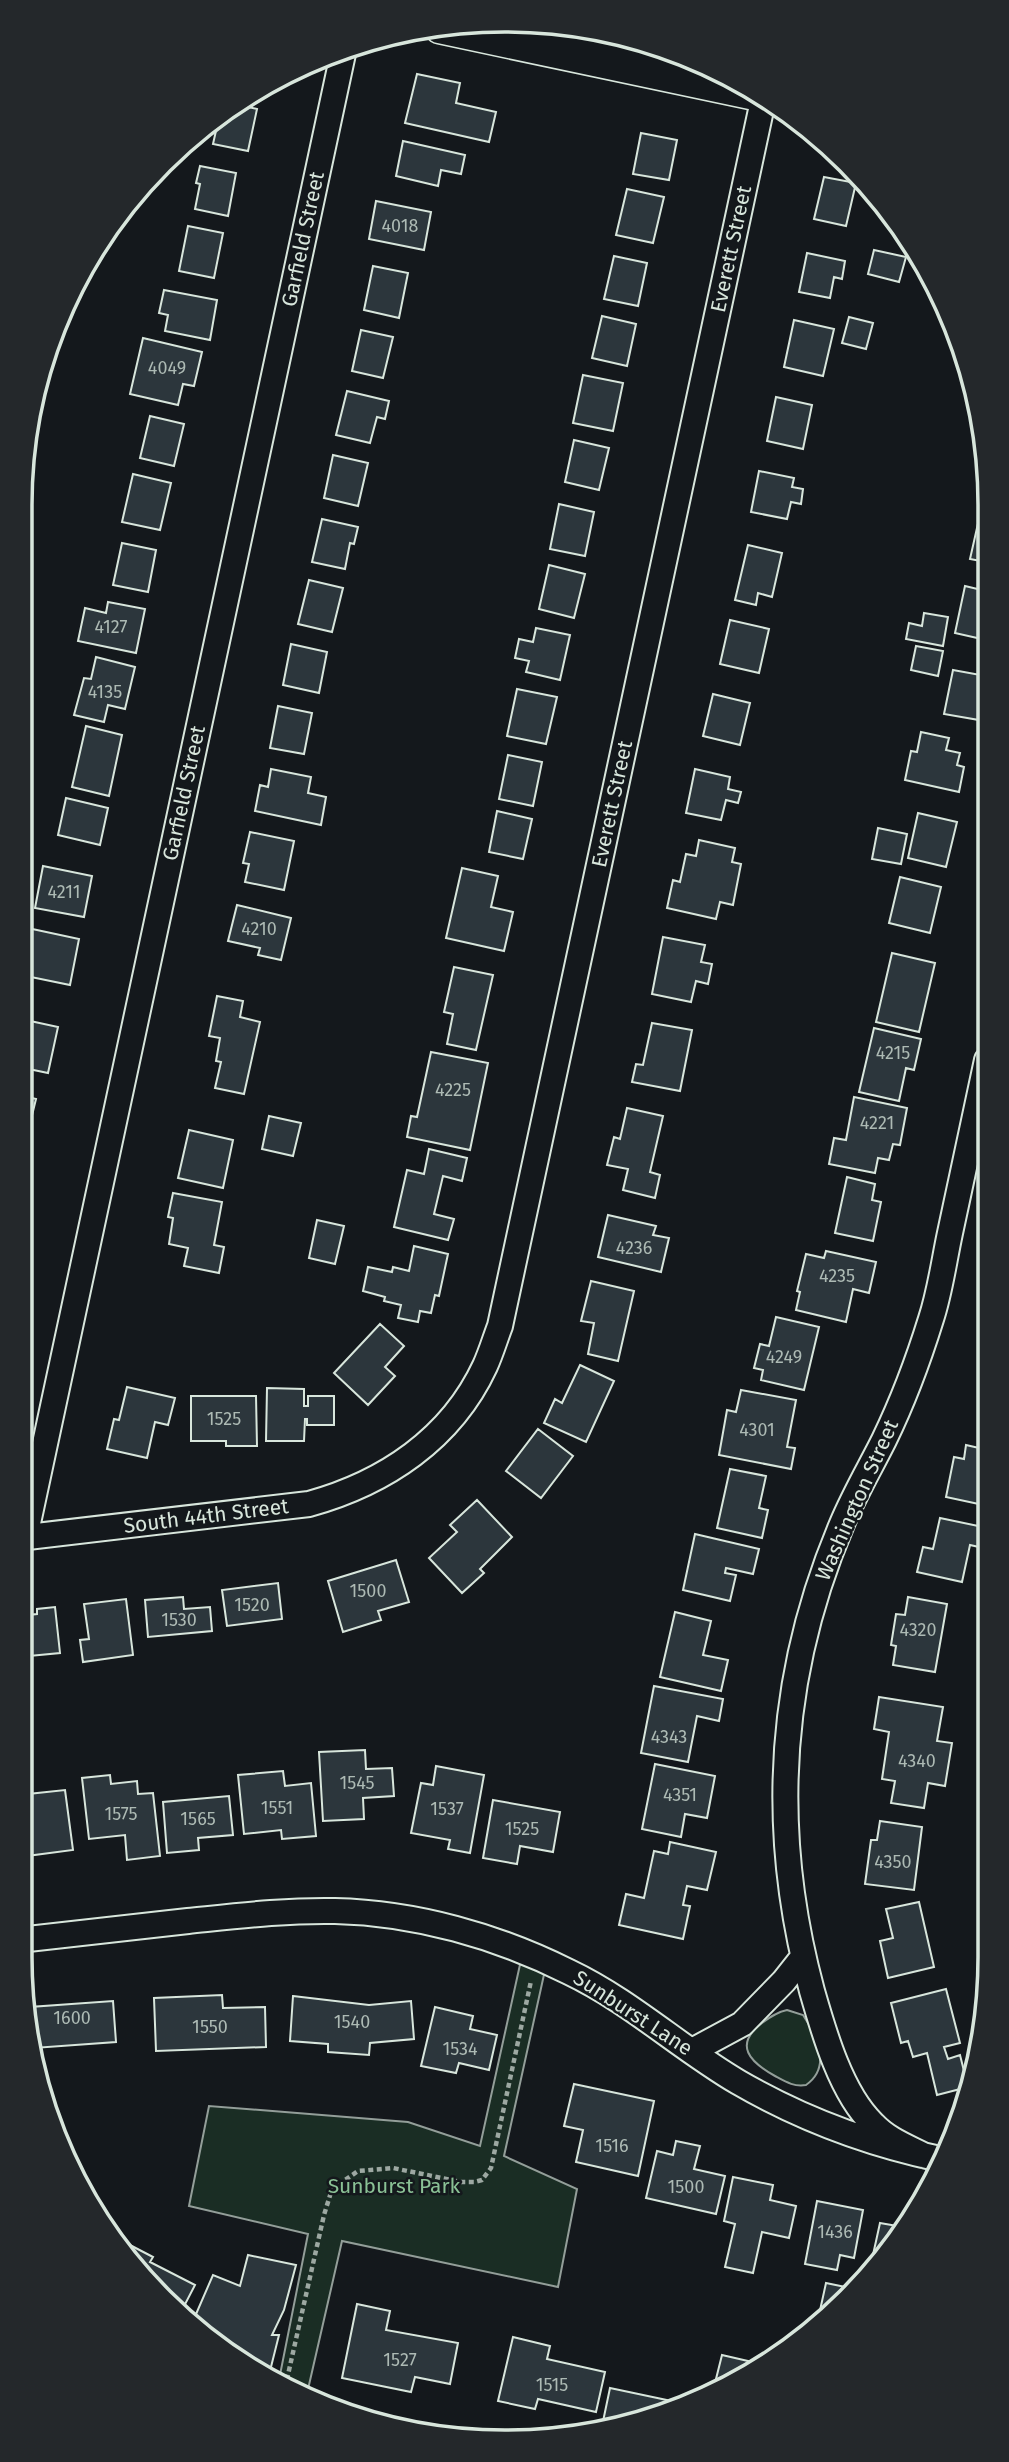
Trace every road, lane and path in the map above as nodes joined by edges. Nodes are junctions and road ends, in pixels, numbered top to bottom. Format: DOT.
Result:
graph roads {
  1 [pos="474,33"];
  2 [pos="341,61"];
  3 [pos="725,86"];
  4 [pos="762,108"];
  5 [pos="978,1102"];
  6 [pos="388,1473"];
  7 [pos="32,1491"];
  8 [pos="32,1536"];
  9 [pos="32,1939"];
  10 [pos="536,1956"];
  11 [pos="803,1957"];
  12 [pos="692,2051"];
  13 [pos="931,2157"];
  14 [pos="287,2378"];
  1 -- 3 [label="main road"];
  2 -- 7 [label="street, Garfield Street"];
  4 -- 6 [label="street, Everett Street"];
  5 -- 11 [label="street, Washington Street"];
  6 -- 8 [label="street, South 44th Street"];
  9 -- 10 [label="street, Sunburst Lane"];
  10 -- 12 [label="street, Sunburst Lane"];
  10 -- 14 [label="path"];
  11 -- 12 [label="street"];
  11 -- 13 [label="street, Washington Street"];
  12 -- 13 [label="street, Sunburst Lane"];
}
